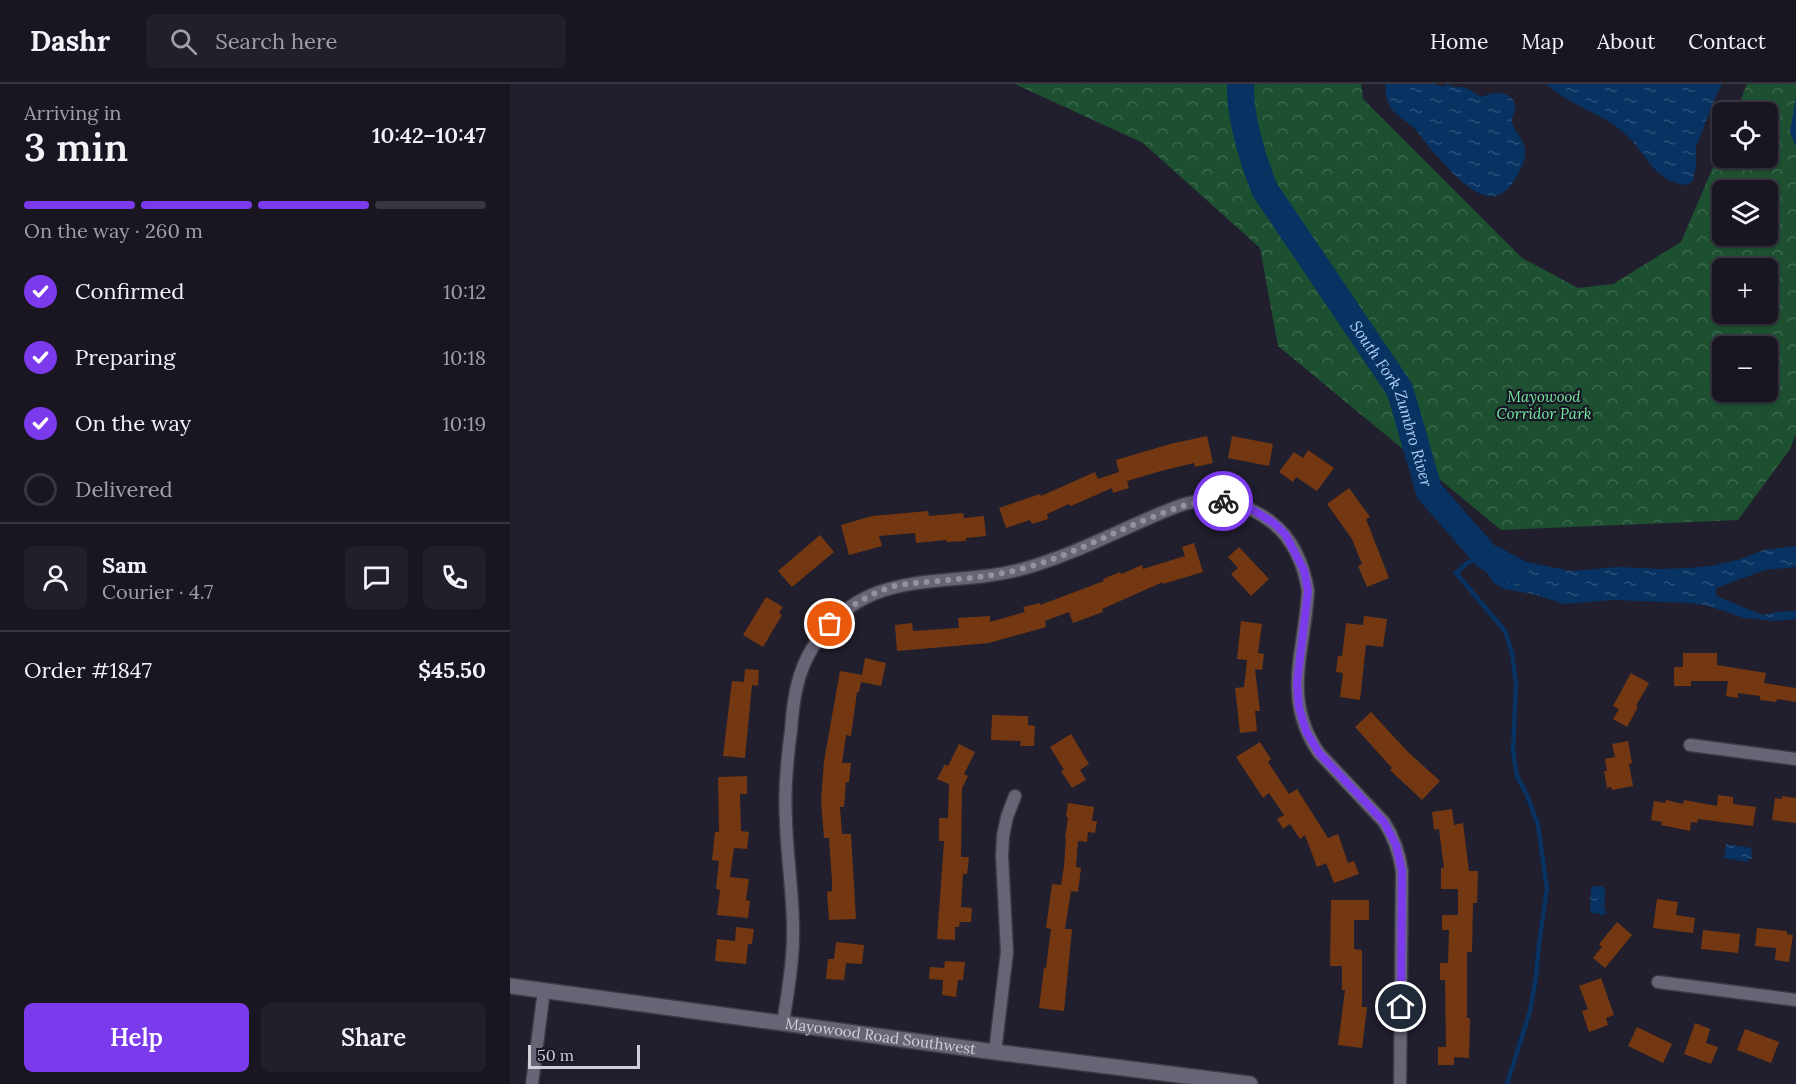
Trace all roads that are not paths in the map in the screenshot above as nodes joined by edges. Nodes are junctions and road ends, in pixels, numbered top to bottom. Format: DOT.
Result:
graph roads {
  1 [pos="1690,745"];
  2 [pos="1796,759"];
  3 [pos="1015,796"];
  4 [pos="1658,982"];
  5 [pos="510,986"];
  6 [pos="544,990"];
  7 [pos="1796,1000"];
  8 [pos="783,1024"];
  9 [pos="995,1052"];
  10 [pos="532,1084"];
  11 [pos="1250,1084"];
  12 [pos="1400,1084"];
  1 -- 2 [label="street"];
  3 -- 9 [label="street"];
  4 -- 7 [label="street"];
  5 -- 6 [label="street, Mayowood Road Southwest"];
  6 -- 8 [label="street, Mayowood Road Southwest"];
  6 -- 10 [label="street"];
  8 -- 9 [label="street, Mayowood Road Southwest"];
  8 -- 12 [label="street"];
  9 -- 11 [label="street, Mayowood Road Southwest"];
}
